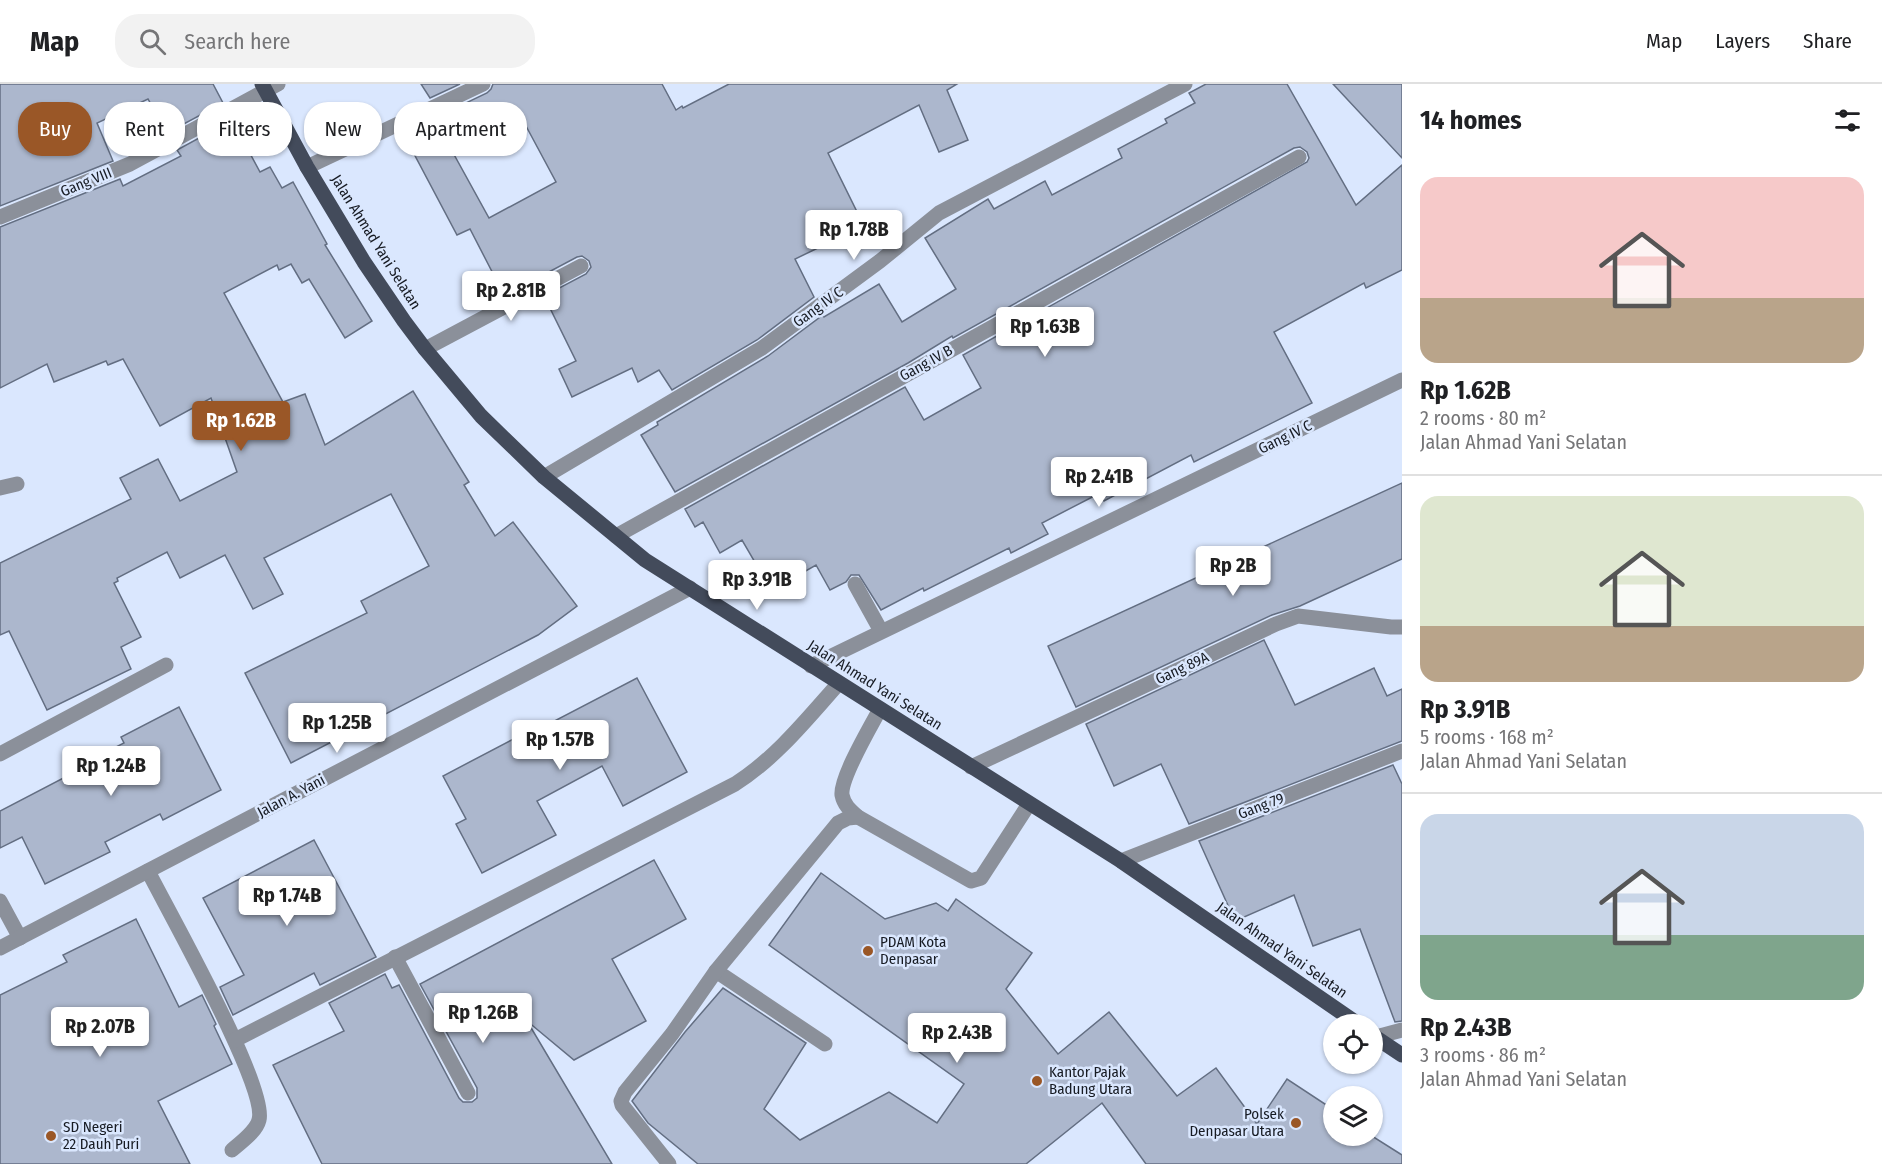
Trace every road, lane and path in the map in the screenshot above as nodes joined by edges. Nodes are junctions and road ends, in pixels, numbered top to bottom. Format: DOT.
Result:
graph roads {
  1 [pos="483,84"];
  2 [pos="1185,84"];
  3 [pos="269,86"];
  4 [pos="1299,157"];
  5 [pos="308,167"];
  6 [pos="0,217"];
  7 [pos="581,266"];
  8 [pos="425,349"];
  9 [pos="1402,380"];
  10 [pos="544,477"];
  11 [pos="16,484"];
  12 [pos="0,488"];
  13 [pos="616,536"];
  14 [pos="855,584"];
  15 [pos="690,588"];
  16 [pos="1402,627"];
  17 [pos="881,631"];
  18 [pos="166,665"];
  19 [pos="811,666"];
  20 [pos="839,683"];
  21 [pos="880,709"];
  22 [pos="1402,751"];
  23 [pos="0,754"];
  24 [pos="971,767"];
  25 [pos="1029,804"];
  26 [pos="858,817"];
  27 [pos="1121,861"];
  28 [pos="148,871"];
  29 [pos="0,900"];
  30 [pos="20,938"];
  31 [pos="0,948"];
  32 [pos="395,957"];
  33 [pos="717,971"];
  34 [pos="1343,1014"];
  35 [pos="1402,1030"];
  36 [pos="1383,1034"];
  37 [pos="235,1040"];
  38 [pos="1383,1042"];
  39 [pos="825,1044"];
  40 [pos="1402,1055"];
  41 [pos="468,1094"];
  42 [pos="232,1150"];
  43 [pos="669,1164"];
  1 -- 5 [label="street"];
  2 -- 10 [label="street, Gang IV C"];
  3 -- 5 [label="main road, Jalan Ahmad Yani Selatan"];
  3 -- 6 [label="street, Gang VIII"];
  4 -- 13 [label="street, Gang IV B"];
  5 -- 8 [label="main road, Jalan Ahmad Yani Selatan"];
  7 -- 8 [label="street"];
  8 -- 10 [label="main road, Jalan Ahmad Yani Selatan"];
  9 -- 17 [label="street, Gang IV C"];
  10 -- 13 [label="main road, Jalan Ahmad Yani Selatan"];
  11 -- 12 [label="street"];
  13 -- 15 [label="main road, Jalan Ahmad Yani Selatan"];
  14 -- 17 [label="street"];
  15 -- 19 [label="main road, Jalan Ahmad Yani Selatan"];
  15 -- 28 [label="street, Jalan A. Yani"];
  16 -- 24 [label="street, Gang 89A"];
  17 -- 19 [label="street, Gang IV C"];
  18 -- 23 [label="street"];
  19 -- 20 [label="main road, Jalan Ahmad Yani Selatan"];
  20 -- 21 [label="main road, Jalan Ahmad Yani Selatan"];
  20 -- 32 [label="street"];
  21 -- 24 [label="main road, Jalan Ahmad Yani Selatan"];
  21 -- 26 [label="street"];
  22 -- 27 [label="street, Gang 79"];
  24 -- 25 [label="main road, Jalan Ahmad Yani Selatan"];
  25 -- 26 [label="street"];
  25 -- 27 [label="main road, Jalan Ahmad Yani Selatan"];
  26 -- 33 [label="street"];
  27 -- 34 [label="main road, Jalan Ahmad Yani Selatan"];
  28 -- 30 [label="street, Jalan A. Yani"];
  28 -- 37 [label="street"];
  29 -- 30 [label="street"];
  30 -- 31 [label="street, Jalan A. Yani"];
  32 -- 37 [label="street"];
  32 -- 41 [label="street"];
  33 -- 39 [label="street"];
  33 -- 43 [label="street"];
  35 -- 36 [label="street"];
  37 -- 42 [label="street"];
  38 -- 40 [label="main road"];
}
